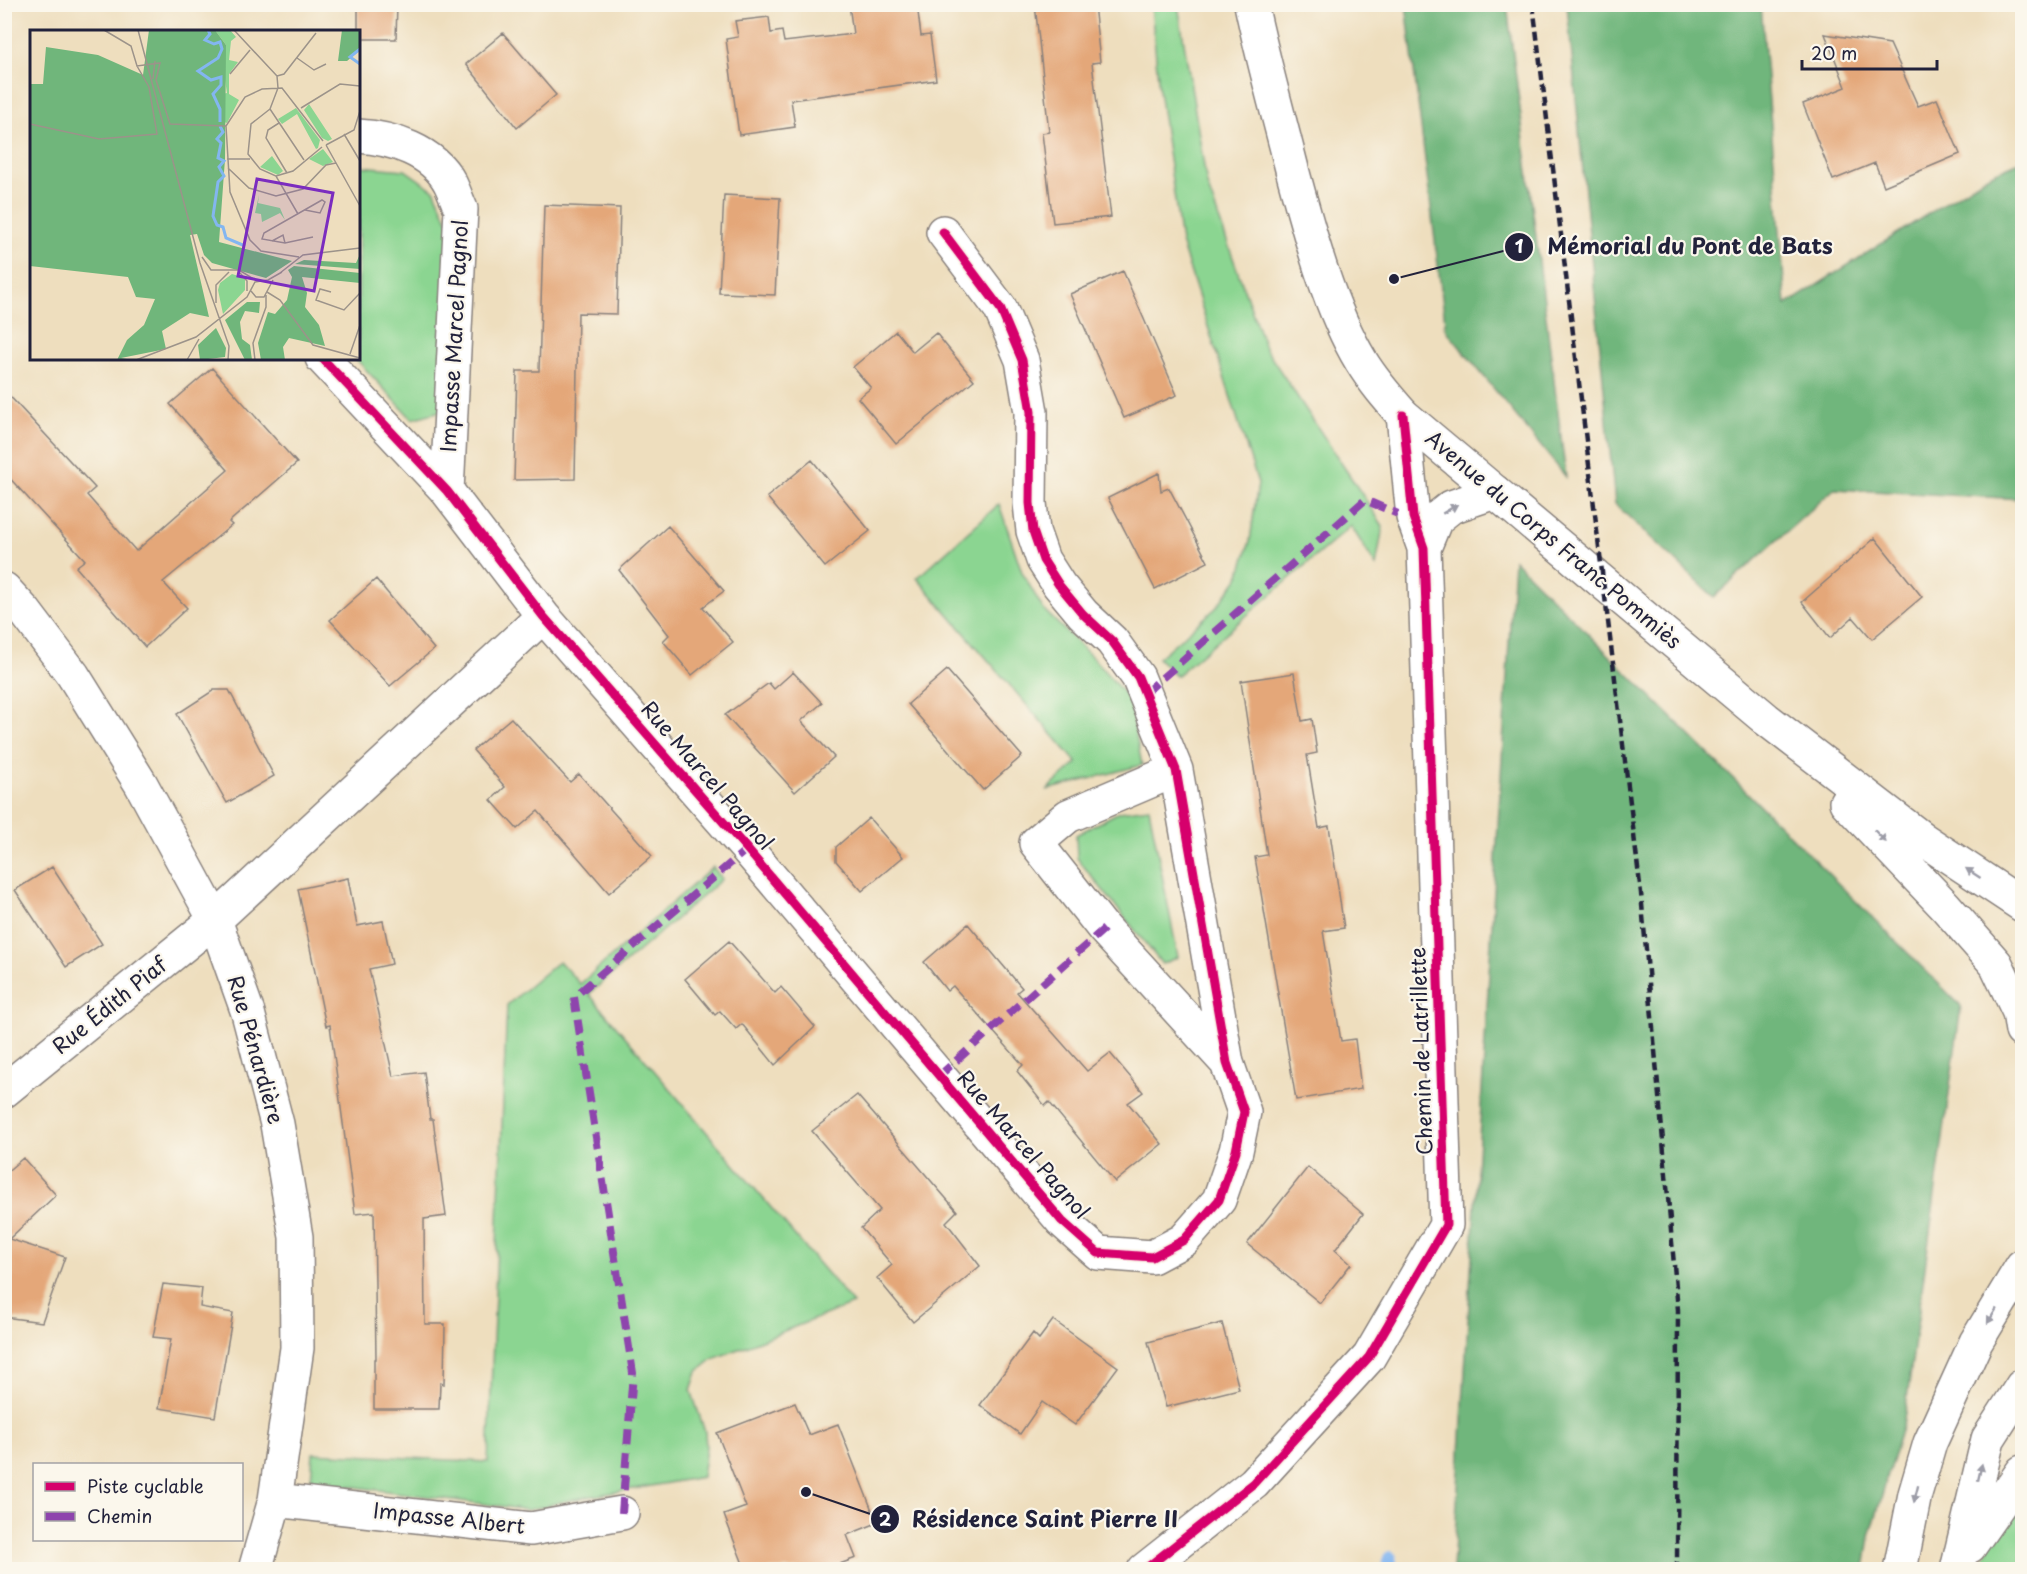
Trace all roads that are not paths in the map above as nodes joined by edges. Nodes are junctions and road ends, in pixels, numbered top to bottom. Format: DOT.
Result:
graph roads {
  1 [pos="1251,4"];
  2 [pos="360,136"];
  3 [pos="943,232"];
  4 [pos="324,360"];
  5 [pos="1403,415"];
  6 [pos="447,491"];
  7 [pos="1496,492"];
  8 [pos="1424,548"];
  9 [pos="4,589"];
  10 [pos="543,616"];
  11 [pos="1766,719"];
  12 [pos="1176,770"];
  13 [pos="2022,905"];
  14 [pos="214,920"];
  15 [pos="2022,1031"];
  16 [pos="1227,1063"];
  17 [pos="4,1091"];
  18 [pos="2022,1266"];
  19 [pos="2022,1386"];
  20 [pos="2022,1472"];
  21 [pos="275,1500"];
  22 [pos="622,1513"];
  23 [pos="1958,1566"];
  24 [pos="255,1569"];
  25 [pos="1144,1569"];
  26 [pos="1900,1569"];
  1 -- 5 [label="street, Avenue du Corps Franc Pommiès"];
  2 -- 6 [label="street, Impasse Marcel Pagnol"];
  3 -- 12 [label="street"];
  4 -- 6 [label="street, Impasse Marcel Pagnol"];
  5 -- 7 [label="street, Avenue du Corps Franc Pommiès"];
  5 -- 8 [label="street, Chemin de Latrillette"];
  6 -- 10 [label="street, Impasse Marcel Pagnol"];
  8 -- 7 [label="street, Chemin de Latrillette, one-way"];
  7 -- 11 [label="street, Avenue du Corps Franc Pommiès"];
  8 -- 25 [label="street, Chemin de Latrillette"];
  9 -- 14 [label="street, Rue Pénardière"];
  10 -- 14 [label="street"];
  10 -- 16 [label="street, Rue Marcel Pagnol"];
  13 -- 11 [label="street, Avenue du Corps Franc Pommiès, one-way"];
  11 -- 15 [label="street, Avenue du Corps Franc Pommiès, one-way"];
  12 -- 16 [label="street, Rue Marcel Pagnol"];
  12 -- 16 [label="street, Rue Marcel Pagnol"];
  14 -- 17 [label="street, Rue Édith Piaf"];
  14 -- 21 [label="street, Rue Pénardière"];
  18 -- 26 [label="street, one-way"];
  23 -- 19 [label="street, one-way"];
  20 -- 23 [label="street"];
  21 -- 22 [label="street, Impasse Albert"];
  21 -- 24 [label="street, Rue Pénardière"];
}
